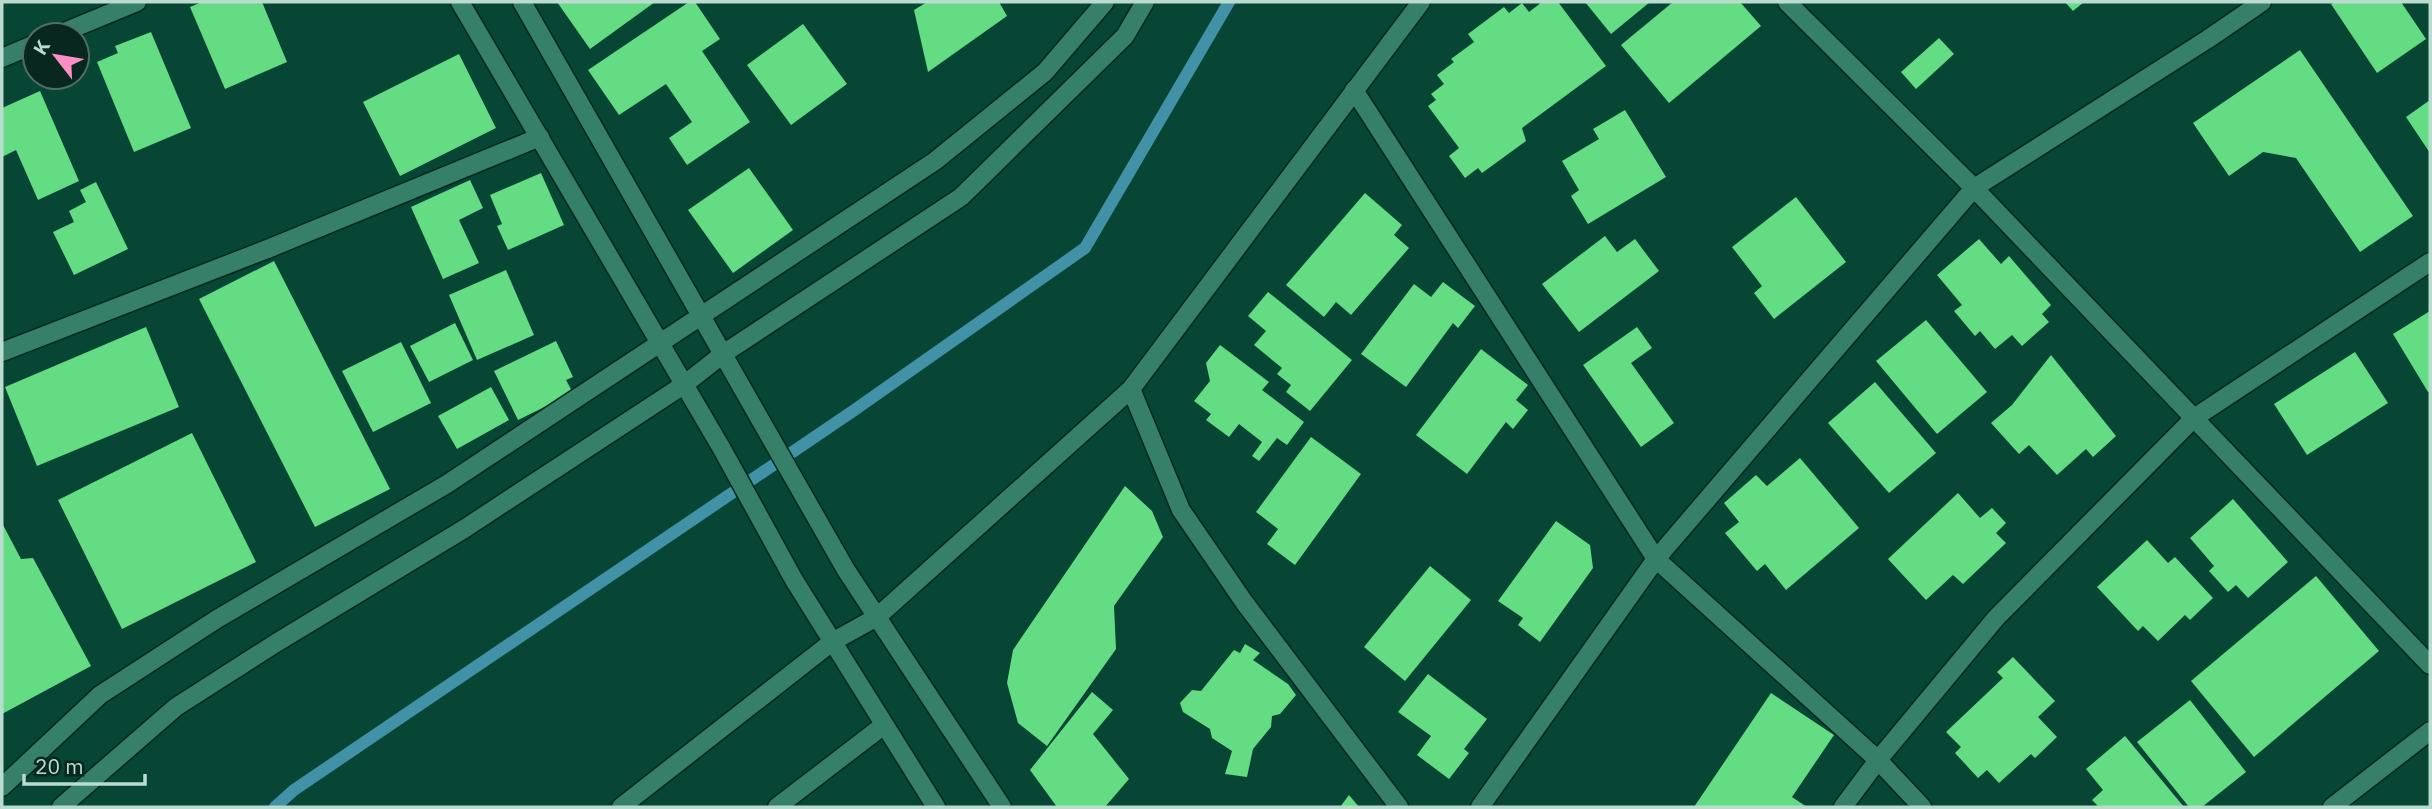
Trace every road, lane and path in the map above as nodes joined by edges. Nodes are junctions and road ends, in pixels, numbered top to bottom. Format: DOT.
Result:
graph roads {
  1 [pos="136,2"];
  2 [pos="460,2"];
  3 [pos="522,2"];
  4 [pos="1105,2"];
  5 [pos="1145,2"];
  6 [pos="1421,2"];
  7 [pos="1787,2"];
  8 [pos="2262,2"];
  9 [pos="91,21"];
  10 [pos="21,50"];
  11 [pos="2,58"];
  12 [pos="1354,90"];
  13 [pos="540,137"];
  14 [pos="1974,188"];
  15 [pos="2430,262"];
  16 [pos="702,317"];
  17 [pos="661,344"];
  18 [pos="2,352"];
  19 [pos="723,354"];
  20 [pos="685,384"];
  21 [pos="1131,389"];
  22 [pos="2194,418"];
  23 [pos="1656,559"];
  24 [pos="877,617"];
  25 [pos="832,642"];
  26 [pos="2430,665"];
  27 [pos="884,724"];
  28 [pos="2430,731"];
  29 [pos="1878,760"];
  30 [pos="2,787"];
  31 [pos="61,807"];
  32 [pos="621,807"];
  33 [pos="777,807"];
  34 [pos="936,807"];
  35 [pos="1002,807"];
  36 [pos="1399,807"];
  37 [pos="1480,807"];
  38 [pos="1843,807"];
  39 [pos="1922,807"];
  40 [pos="2332,807"];
  1 -- 9 [label="street"];
  2 -- 13 [label="street"];
  3 -- 16 [label="street"];
  4 -- 16 [label="street"];
  5 -- 19 [label="street"];
  6 -- 12 [label="street"];
  7 -- 14 [label="street"];
  8 -- 14 [label="street"];
  10 -- 11 [label="street"];
  12 -- 21 [label="street"];
  12 -- 23 [label="street"];
  13 -- 17 [label="street"];
  13 -- 18 [label="street"];
  14 -- 22 [label="street"];
  14 -- 23 [label="street"];
  15 -- 22 [label="street"];
  16 -- 17 [label="street"];
  16 -- 19 [label="street"];
  17 -- 20 [label="street"];
  17 -- 30 [label="street"];
  19 -- 20 [label="street"];
  19 -- 24 [label="street"];
  20 -- 25 [label="street"];
  20 -- 31 [label="street"];
  21 -- 24 [label="street"];
  21 -- 36 [label="street"];
  22 -- 26 [label="street"];
  22 -- 29 [label="street"];
  23 -- 29 [label="street"];
  23 -- 37 [label="street"];
  24 -- 25 [label="street"];
  24 -- 35 [label="street"];
  25 -- 27 [label="street"];
  25 -- 32 [label="street"];
  27 -- 33 [label="street"];
  27 -- 34 [label="street"];
  28 -- 40 [label="street"];
  29 -- 38 [label="street"];
  29 -- 39 [label="street"];
}
